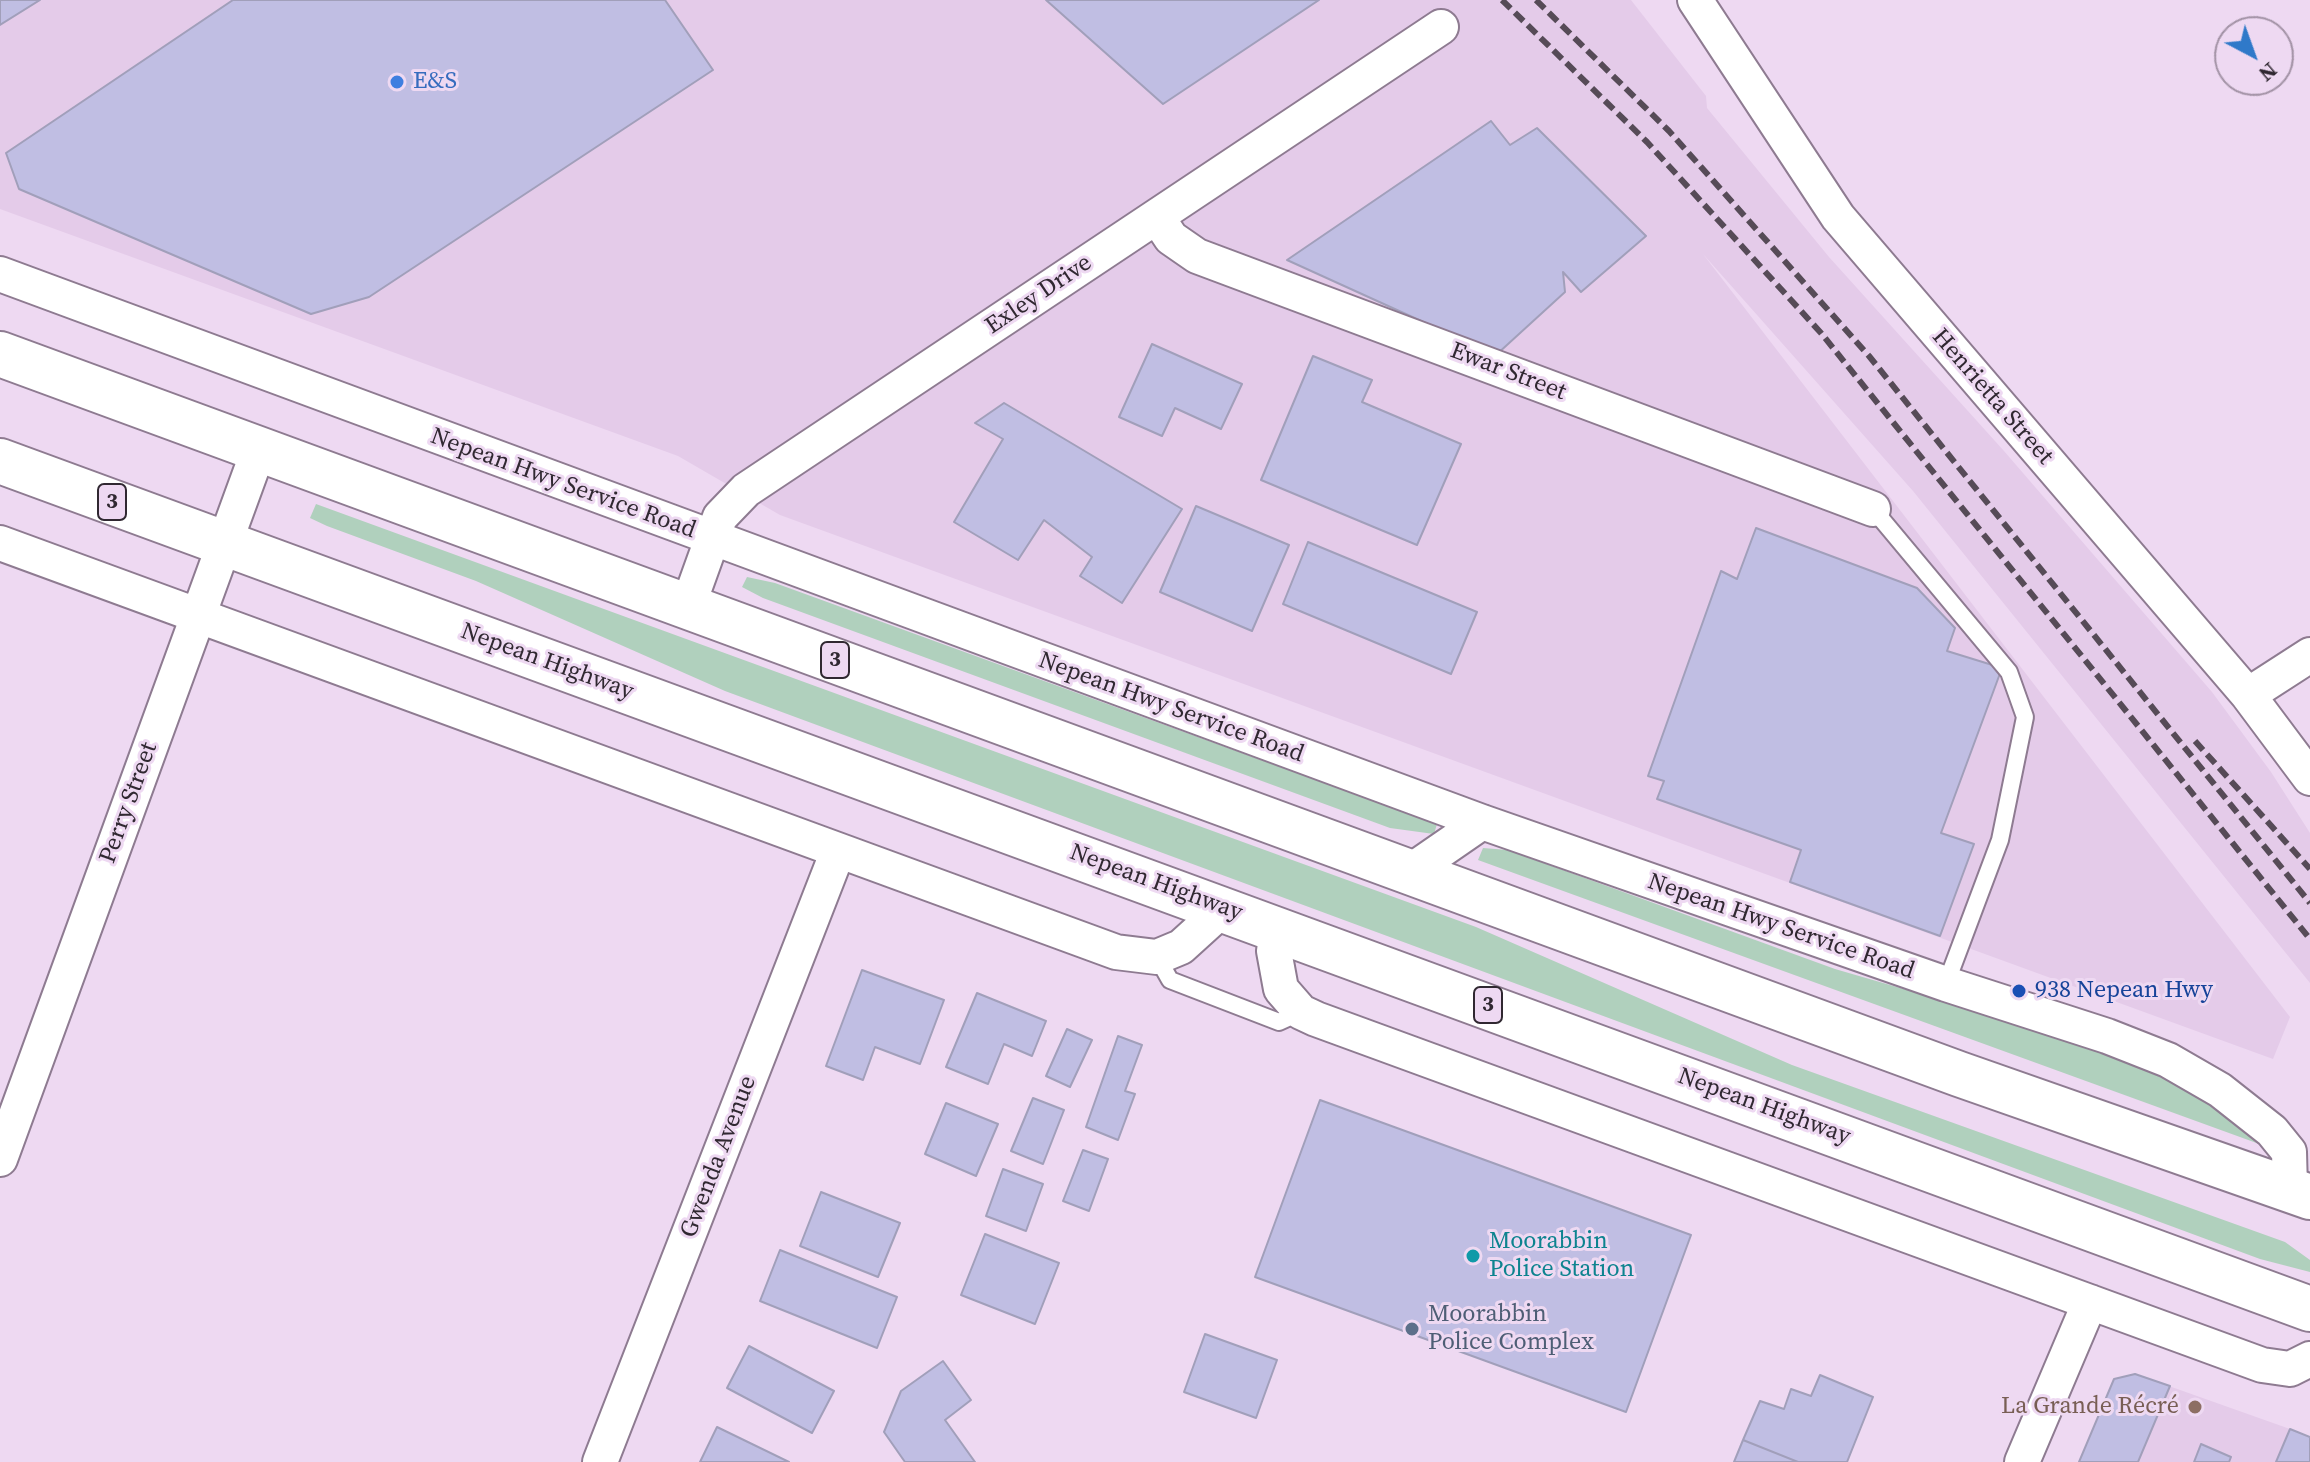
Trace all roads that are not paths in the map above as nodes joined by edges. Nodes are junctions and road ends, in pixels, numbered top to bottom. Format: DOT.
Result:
graph roads {
  1 [pos="1695,0"];
  2 [pos="1441,27"];
  3 [pos="1157,217"];
  4 [pos="0,274"];
  5 [pos="0,354"];
  6 [pos="259,449"];
  7 [pos="0,461"];
  8 [pos="1873,509"];
  9 [pos="711,539"];
  10 [pos="0,543"];
  11 [pos="224,543"];
  12 [pos="688,606"];
  13 [pos="197,617"];
  14 [pos="2310,655"];
  15 [pos="2248,695"];
  16 [pos="2310,778"];
  17 [pos="1482,822"];
  18 [pos="838,851"];
  19 [pos="1411,871"];
  20 [pos="1224,908"];
  21 [pos="1278,927"];
  22 [pos="1157,957"];
  23 [pos="1946,984"];
  24 [pos="1301,1012"];
  25 [pos="0,1159"];
  26 [pos="2300,1193"];
  27 [pos="2090,1302"];
  28 [pos="2310,1309"];
  29 [pos="2310,1359"];
  30 [pos="600,1462"];
  31 [pos="2022,1462"];
  1 -- 15 [label="street, Henrietta Street"];
  2 -- 3 [label="street, Exley Drive"];
  3 -- 8 [label="street, Ewar Street"];
  3 -- 9 [label="street, Exley Drive"];
  4 -- 9 [label="street, Nepean Hwy Service Road"];
  5 -- 6 [label="highway, 3"];
  6 -- 11 [label="street, Perry Street"];
  6 -- 12 [label="highway, 3"];
  7 -- 11 [label="highway, Nepean Highway / 3"];
  8 -- 23 [label="lane"];
  9 -- 12 [label="street, Exley Drive"];
  9 -- 17 [label="street, Nepean Hwy Service Road"];
  10 -- 13 [label="street"];
  11 -- 13 [label="street, Perry Street"];
  11 -- 20 [label="highway, Nepean Highway / 3"];
  12 -- 19 [label="highway, 3"];
  13 -- 18 [label="street"];
  13 -- 25 [label="street, Perry Street"];
  14 -- 15 [label="street"];
  15 -- 16 [label="street, Henrietta Street"];
  17 -- 19 [label="street"];
  17 -- 23 [label="street, Nepean Hwy Service Road"];
  18 -- 22 [label="street"];
  18 -- 30 [label="street, Gwenda Avenue"];
  19 -- 26 [label="highway, 3"];
  20 -- 21 [label="highway, Nepean Highway / 3"];
  20 -- 22 [label="street"];
  21 -- 24 [label="street"];
  21 -- 28 [label="highway, Nepean Highway / 3"];
  22 -- 24 [label="lane"];
  23 -- 26 [label="street, Nepean Hwy Service Road"];
  24 -- 27 [label="street"];
  27 -- 29 [label="street"];
  27 -- 31 [label="street"];
}
